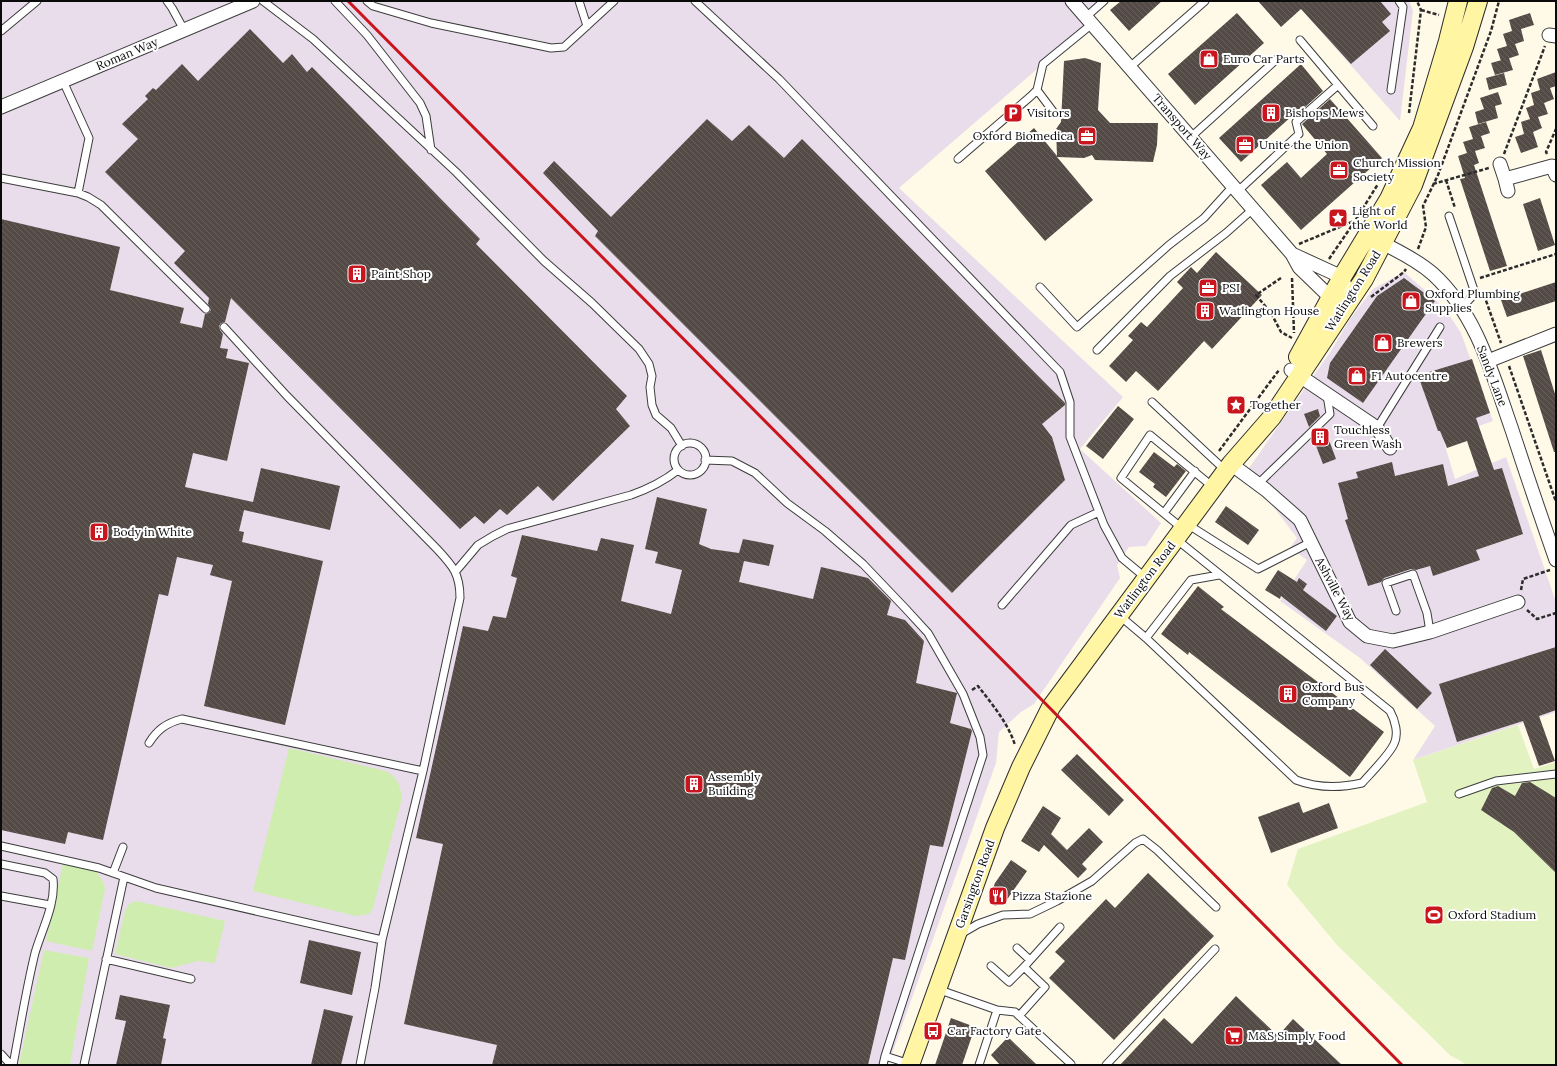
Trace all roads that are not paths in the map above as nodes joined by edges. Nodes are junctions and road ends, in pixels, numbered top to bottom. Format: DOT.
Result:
graph roads {
  1 [pos="37,1"];
  2 [pos="166,1"];
  3 [pos="253,1"];
  4 [pos="263,1"];
  5 [pos="335,1"];
  6 [pos="367,1"];
  7 [pos="579,1"];
  8 [pos="614,1"];
  9 [pos="696,1"];
  10 [pos="1072,1"];
  11 [pos="1104,1"];
  12 [pos="1205,1"];
  13 [pos="1399,1"];
  14 [pos="1456,2"];
  15 [pos="1477,6"];
  16 [pos="1089,20"];
  17 [pos="587,26"];
  18 [pos="184,30"];
  19 [pos="1,31"];
  20 [pos="1300,40"];
  21 [pos="1278,58"];
  22 [pos="1130,67"];
  23 [pos="64,80"];
  24 [pos="1338,85"];
  25 [pos="1037,90"];
  26 [pos="1391,90"];
  27 [pos="1,107"];
  28 [pos="1054,114"];
  29 [pos="1373,126"];
  30 [pos="1191,137"];
  31 [pos="431,150"];
  32 [pos="958,159"];
  33 [pos="1500,164"];
  34 [pos="1554,170"];
  35 [pos="1,178"];
  36 [pos="1236,189"];
  37 [pos="78,193"];
  38 [pos="1253,209"];
  39 [pos="1449,216"];
  40 [pos="1375,239"];
  41 [pos="1292,254"];
  42 [pos="1342,277"];
  43 [pos="1040,288"];
  44 [pos="1330,298"];
  45 [pos="1350,300"];
  46 [pos="206,309"];
  47 [pos="1461,309"];
  48 [pos="1440,327"];
  49 [pos="224,328"];
  50 [pos="1556,334"];
  51 [pos="1097,350"];
  52 [pos="1488,361"];
  53 [pos="1295,372"];
  54 [pos="1327,394"];
  55 [pos="1152,402"];
  56 [pos="1377,428"];
  57 [pos="682,446"];
  58 [pos="1390,448"];
  59 [pos="705,460"];
  60 [pos="1232,463"];
  61 [pos="678,470"];
  62 [pos="1195,471"];
  63 [pos="1258,484"];
  64 [pos="1214,488"];
  65 [pos="1098,512"];
  66 [pos="1164,513"];
  67 [pos="1182,531"];
  68 [pos="1311,542"];
  69 [pos="1553,565"];
  70 [pos="456,571"];
  71 [pos="1219,575"];
  72 [pos="1146,579"];
  73 [pos="1518,602"];
  74 [pos="1002,605"];
  75 [pos="1396,611"];
  76 [pos="1119,615"];
  77 [pos="1430,632"];
  78 [pos="1146,638"];
  79 [pos="1050,707"];
  80 [pos="149,743"];
  81 [pos="423,771"];
  82 [pos="1556,774"];
  83 [pos="1459,794"];
  84 [pos="1,846"];
  85 [pos="123,847"];
  86 [pos="1,864"];
  87 [pos="113,873"];
  88 [pos="124,877"];
  89 [pos="1,896"];
  90 [pos="50,905"];
  91 [pos="1216,907"];
  92 [pos="1060,927"];
  93 [pos="955,937"];
  94 [pos="382,940"];
  95 [pos="1017,948"];
  96 [pos="1215,949"];
  97 [pos="106,959"];
  98 [pos="1030,960"];
  99 [pos="991,966"];
  100 [pos="1024,966"];
  101 [pos="191,979"];
  102 [pos="937,988"];
  103 [pos="998,1010"];
  104 [pos="1019,1016"];
  105 [pos="1,1054"];
  106 [pos="888,1057"];
  107 [pos="1071,1064"];
  108 [pos="12,1065"];
  109 [pos="84,1065"];
  110 [pos="360,1065"];
  111 [pos="883,1065"];
  112 [pos="910,1065"];
  113 [pos="979,1065"];
  114 [pos="1106,1065"];
  1 -- 19 [label="lane"];
  2 -- 18 [label="lane"];
  3 -- 18 [label="street, Roman Way"];
  4 -- 31 [label="lane"];
  5 -- 31 [label="lane"];
  6 -- 17 [label="lane"];
  7 -- 17 [label="lane"];
  8 -- 17 [label="lane"];
  9 -- 65 [label="lane"];
  10 -- 16 [label="street, Transport Way"];
  11 -- 16 [label="lane"];
  12 -- 22 [label="lane"];
  13 -- 26 [label="lane"];
  14 -- 15 [label="main road"];
  14 -- 40 [label="main road, Watlington Road"];
  15 -- 40 [label="main road, Watlington Road"];
  16 -- 22 [label="street, Transport Way"];
  16 -- 25 [label="lane"];
  18 -- 23 [label="street, Roman Way"];
  20 -- 24 [label="lane"];
  21 -- 30 [label="lane"];
  22 -- 30 [label="street, Transport Way"];
  23 -- 27 [label="street, Roman Way"];
  23 -- 37 [label="lane"];
  24 -- 29 [label="lane"];
  24 -- 36 [label="lane"];
  25 -- 28 [label="lane"];
  25 -- 32 [label="lane"];
  30 -- 36 [label="street, Transport Way"];
  31 -- 57 [label="lane"];
  33 -- 34 [label="street"];
  35 -- 37 [label="lane"];
  36 -- 38 [label="street, Transport Way"];
  36 -- 43 [label="lane"];
  37 -- 46 [label="lane"];
  38 -- 41 [label="street, Transport Way"];
  38 -- 51 [label="lane"];
  39 -- 47 [label="lane"];
  40 -- 42 [label="main road, Watlington Road"];
  40 -- 45 [label="main road, Watlington Road"];
  40 -- 47 [label="street, Sandy Lane"];
  41 -- 42 [label="street, Transport Way"];
  41 -- 44 [label="street, Transport Way"];
  42 -- 44 [label="main road, Watlington Road"];
  42 -- 45 [label="street"];
  44 -- 45 [label="street"];
  44 -- 53 [label="main road, Watlington Road"];
  45 -- 53 [label="main road, Watlington Road"];
  47 -- 52 [label="street, Sandy Lane"];
  48 -- 56 [label="lane"];
  49 -- 70 [label="lane"];
  50 -- 52 [label="street"];
  52 -- 69 [label="street, Sandy Lane"];
  53 -- 54 [label="street"];
  53 -- 60 [label="main road, Watlington Road"];
  54 -- 56 [label="street"];
  54 -- 63 [label="lane"];
  55 -- 60 [label="lane"];
  56 -- 58 [label="street"];
  57 -- 59 [label="lane"];
  57 -- 61 [label="lane"];
  59 -- 61 [label="lane"];
  59 -- 106 [label="lane"];
  60 -- 63 [label="street, Ashville Way"];
  60 -- 64 [label="main road, Watlington Road"];
  61 -- 70 [label="lane"];
  62 -- 64 [label="lane"];
  62 -- 66 [label="lane"];
  62 -- 66 [label="lane"];
  63 -- 68 [label="street, Ashville Way"];
  64 -- 67 [label="main road, Watlington Road"];
  65 -- 72 [label="lane"];
  65 -- 74 [label="lane"];
  66 -- 67 [label="lane"];
  67 -- 68 [label="lane"];
  67 -- 71 [label="lane"];
  67 -- 72 [label="main road, Watlington Road"];
  68 -- 77 [label="street, Ashville Way"];
  70 -- 81 [label="lane"];
  71 -- 78 [label="lane"];
  71 -- 78 [label="lane"];
  72 -- 76 [label="main road, Watlington Road"];
  73 -- 77 [label="street, Ashville Way"];
  75 -- 77 [label="lane"];
  76 -- 78 [label="lane"];
  76 -- 79 [label="main road, Watlington Road"];
  79 -- 93 [label="main road, Garsington Road"];
  80 -- 81 [label="lane"];
  81 -- 94 [label="lane"];
  82 -- 83 [label="lane"];
  84 -- 87 [label="lane"];
  85 -- 87 [label="lane"];
  86 -- 90 [label="lane"];
  87 -- 88 [label="lane"];
  88 -- 94 [label="lane"];
  88 -- 97 [label="lane"];
  89 -- 90 [label="lane"];
  90 -- 108 [label="lane"];
  91 -- 93 [label="lane"];
  92 -- 98 [label="lane"];
  93 -- 102 [label="main road, Garsington Road"];
  94 -- 110 [label="lane"];
  95 -- 98 [label="lane"];
  96 -- 114 [label="lane"];
  97 -- 101 [label="lane"];
  97 -- 109 [label="lane"];
  98 -- 100 [label="lane"];
  99 -- 100 [label="lane"];
  100 -- 104 [label="lane"];
  102 -- 103 [label="lane"];
  102 -- 112 [label="main road, Garsington Road"];
  103 -- 104 [label="lane"];
  103 -- 113 [label="lane"];
  104 -- 107 [label="lane"];
  105 -- 108 [label="lane"];
  106 -- 111 [label="lane"];
  106 -- 112 [label="lane"];
}
